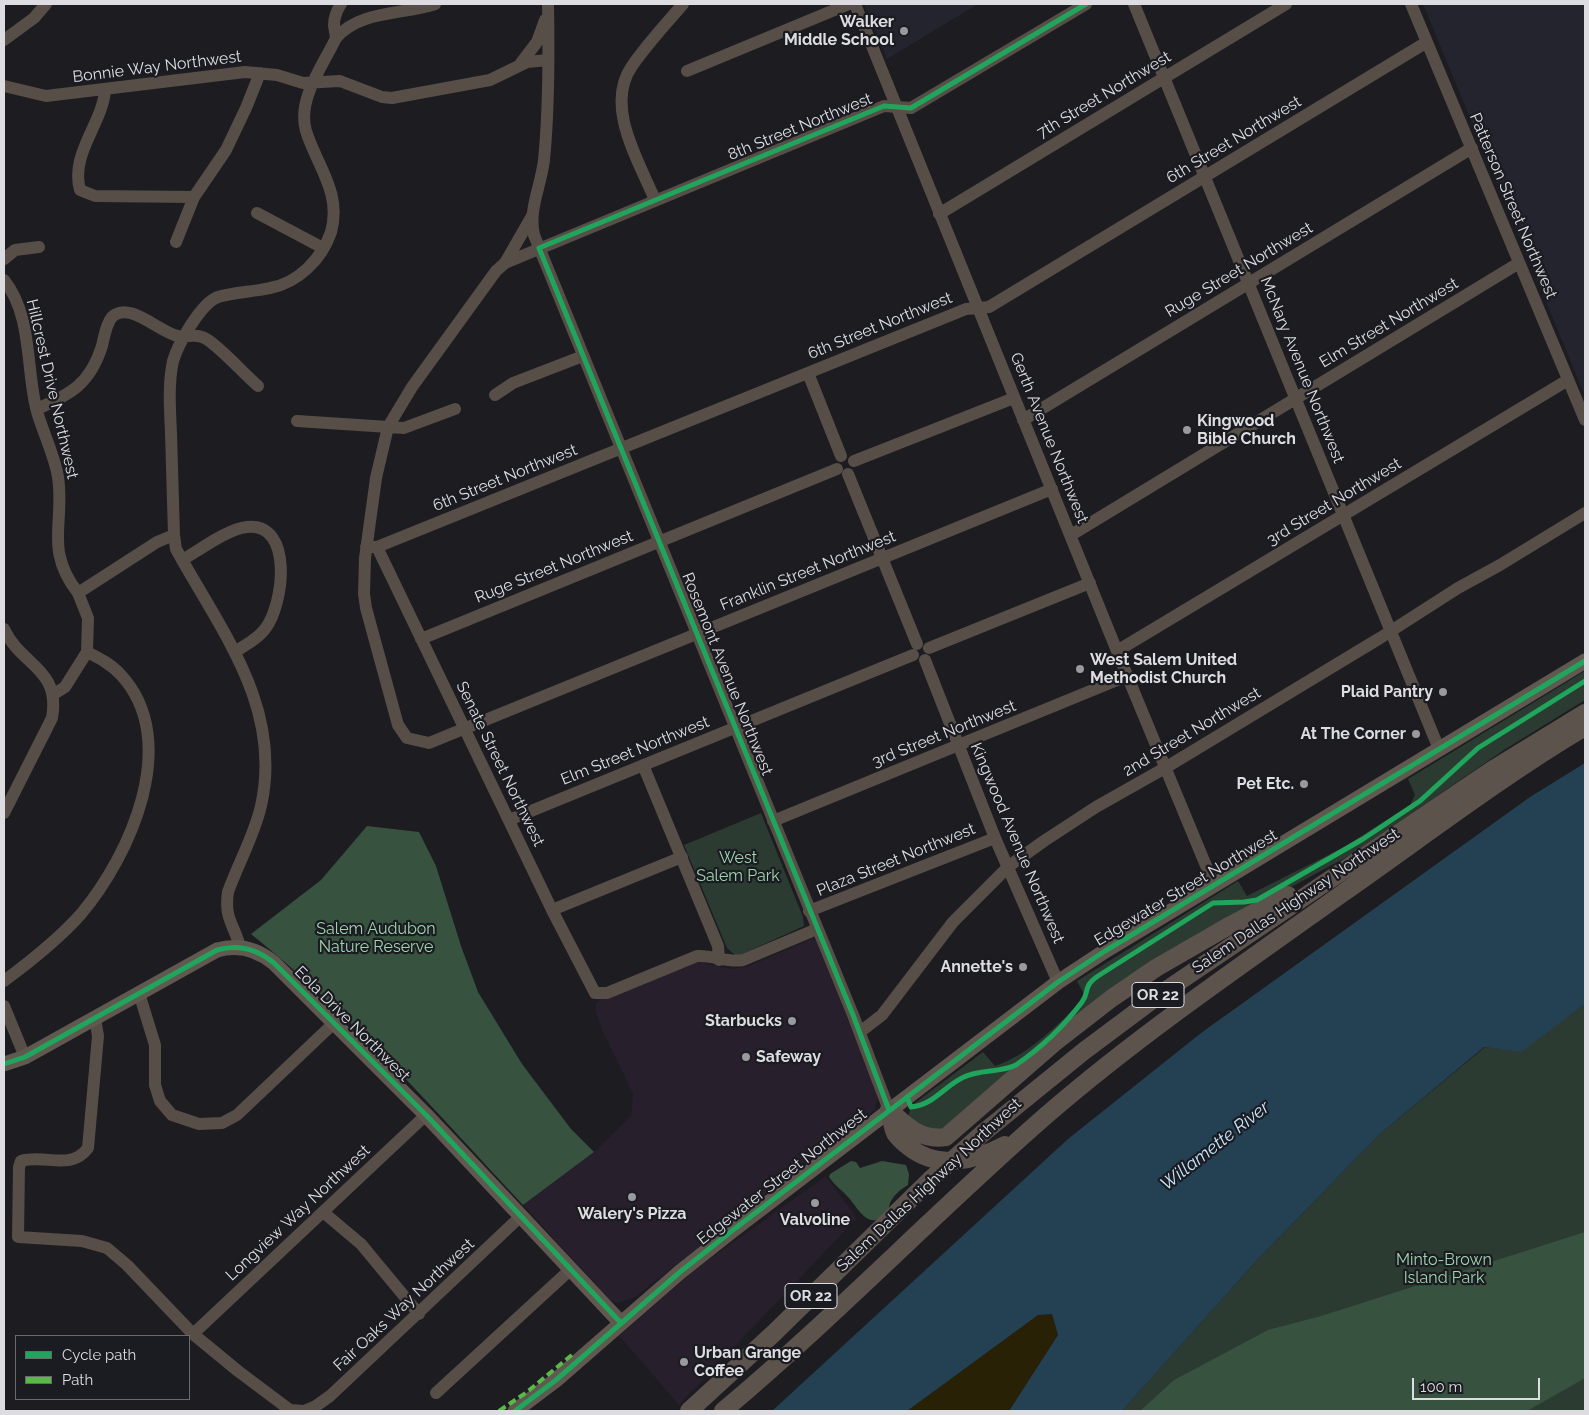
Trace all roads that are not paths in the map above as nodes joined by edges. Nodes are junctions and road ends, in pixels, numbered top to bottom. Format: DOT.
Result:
graph roads {
  1 [pos="46,4"];
  2 [pos="341,4"];
  3 [pos="435,4"];
  4 [pos="683,4"];
  5 [pos="849,4"];
  6 [pos="855,4"];
  7 [pos="1086,4"];
  8 [pos="1134,4"];
  9 [pos="1286,4"];
  10 [pos="1411,4"];
  11 [pos="548,7"];
  12 [pos="336,38"];
  13 [pos="4,40"];
  14 [pos="1427,42"];
  15 [pos="548,60"];
  16 [pos="517,68"];
  17 [pos="687,71"];
  18 [pos="260,73"];
  19 [pos="1165,78"];
  20 [pos="314,82"];
  21 [pos="4,86"];
  22 [pos="105,91"];
  23 [pos="897,108"];
  24 [pos="1472,148"];
  25 [pos="1205,176"];
  26 [pos="194,197"];
  27 [pos="655,200"];
  28 [pos="257,213"];
  29 [pos="939,214"];
  30 [pos="532,216"];
  31 [pos="176,242"];
  32 [pos="38,247"];
  33 [pos="323,248"];
  34 [pos="539,248"];
  35 [pos="4,259"];
  36 [pos="505,263"];
  37 [pos="1519,263"];
  38 [pos="4,280"];
  39 [pos="1249,283"];
  40 [pos="977,308"];
  41 [pos="185,336"];
  42 [pos="583,356"];
  43 [pos="808,373"];
  44 [pos="1568,380"];
  45 [pos="258,386"];
  46 [pos="495,395"];
  47 [pos="1014,398"];
  48 [pos="1296,399"];
  49 [pos="37,409"];
  50 [pos="455,409"];
  51 [pos="1023,420"];
  52 [pos="1585,420"];
  53 [pos="297,421"];
  54 [pos="388,427"];
  55 [pos="622,448"];
  56 [pos="841,456"];
  57 [pos="854,461"];
  58 [pos="842,471"];
  59 [pos="1052,489"];
  60 [pos="1585,513"];
  61 [pos="1344,515"];
  62 [pos="174,535"];
  63 [pos="1071,535"];
  64 [pos="659,542"];
  65 [pos="372,547"];
  66 [pos="882,559"];
  67 [pos="182,560"];
  68 [pos="1090,583"];
  69 [pos="78,593"];
  70 [pos="1391,630"];
  71 [pos="4,632"];
  72 [pos="698,634"];
  73 [pos="421,639"];
  74 [pos="920,649"];
  75 [pos="1117,651"];
  76 [pos="87,652"];
  77 [pos="235,652"];
  78 [pos="1585,661"];
  79 [pos="1127,676"];
  80 [pos="54,694"];
  81 [pos="1585,713"];
  82 [pos="1585,727"];
  83 [pos="735,728"];
  84 [pos="466,729"];
  85 [pos="958,746"];
  86 [pos="1439,749"];
  87 [pos="643,765"];
  88 [pos="1165,768"];
  89 [pos="4,813"];
  90 [pos="509,820"];
  91 [pos="773,821"];
  92 [pos="995,838"];
  93 [pos="682,857"];
  94 [pos="1009,866"];
  95 [pos="1343,869"];
  96 [pos="1214,884"];
  97 [pos="552,910"];
  98 [pos="809,911"];
  99 [pos="817,929"];
  100 [pos="240,948"];
  101 [pos="719,960"];
  102 [pos="4,981"];
  103 [pos="1058,982"];
  104 [pos="139,993"];
  105 [pos="4,1006"];
  106 [pos="95,1018"];
  107 [pos="334,1023"];
  108 [pos="860,1032"];
  109 [pos="25,1057"];
  110 [pos="4,1064"];
  111 [pos="889,1110"];
  112 [pos="426,1115"];
  113 [pos="1035,1126"];
  114 [pos="323,1212"];
  115 [pos="522,1216"];
  116 [pos="571,1269"];
  117 [pos="419,1314"];
  118 [pos="621,1323"];
  119 [pos="193,1334"];
  120 [pos="436,1393"];
  121 [pos="304,1411"];
  122 [pos="516,1411"];
  123 [pos="689,1411"];
  124 [pos="723,1411"];
  1 -- 13 [label="street"];
  2 -- 12 [label="street"];
  3 -- 12 [label="street"];
  4 -- 27 [label="street"];
  5 -- 17 [label="street"];
  6 -- 23 [label="street, Gerth Avenue Northwest"];
  7 -- 23 [label="street, 8th Street Northwest"];
  8 -- 19 [label="street, McNary Avenue Northwest"];
  9 -- 19 [label="street, 7th Street Northwest"];
  10 -- 14 [label="street, Patterson Street Northwest"];
  11 -- 15 [label="street, Rosemont Avenue Northwest"];
  11 -- 16 [label="street"];
  12 -- 20 [label="street"];
  14 -- 24 [label="street, Patterson Street Northwest"];
  14 -- 25 [label="street, 6th Street Northwest"];
  15 -- 16 [label="street, Bonnie Way Northwest"];
  15 -- 30 [label="street, Rosemont Avenue Northwest"];
  16 -- 20 [label="street, Bonnie Way Northwest"];
  18 -- 20 [label="street, Bonnie Way Northwest"];
  18 -- 22 [label="street, Bonnie Way Northwest"];
  18 -- 26 [label="street"];
  19 -- 25 [label="street, McNary Avenue Northwest"];
  19 -- 29 [label="street, 7th Street Northwest"];
  20 -- 33 [label="street"];
  21 -- 22 [label="street, Bonnie Way Northwest"];
  22 -- 26 [label="street"];
  23 -- 27 [label="street, 8th Street Northwest"];
  23 -- 29 [label="street, Gerth Avenue Northwest"];
  24 -- 37 [label="street, Patterson Street Northwest"];
  24 -- 39 [label="street, Ruge Street Northwest"];
  25 -- 39 [label="street, McNary Avenue Northwest"];
  25 -- 40 [label="street, 6th Street Northwest"];
  26 -- 31 [label="street"];
  27 -- 34 [label="street, 8th Street Northwest"];
  28 -- 33 [label="street"];
  29 -- 40 [label="street, Gerth Avenue Northwest"];
  30 -- 34 [label="street, Rosemont Avenue Northwest"];
  30 -- 36 [label="street"];
  32 -- 35 [label="street"];
  33 -- 41 [label="street"];
  34 -- 36 [label="street, 8th Street Northwest"];
  34 -- 42 [label="street, Rosemont Avenue Northwest"];
  36 -- 54 [label="street, Franklin Street Northwest"];
  37 -- 44 [label="street, Patterson Street Northwest"];
  37 -- 48 [label="street, Elm Street Northwest"];
  38 -- 49 [label="street, Hillcrest Drive Northwest"];
  39 -- 48 [label="street, McNary Avenue Northwest"];
  39 -- 51 [label="street, Ruge Street Northwest"];
  40 -- 43 [label="street, 6th Street Northwest"];
  40 -- 47 [label="street, Gerth Avenue Northwest"];
  41 -- 45 [label="street"];
  41 -- 49 [label="street"];
  41 -- 62 [label="street"];
  42 -- 46 [label="street"];
  42 -- 55 [label="street, Rosemont Avenue Northwest"];
  43 -- 55 [label="street, 6th Street Northwest"];
  43 -- 56 [label="street"];
  44 -- 52 [label="street, Patterson Street Northwest"];
  44 -- 61 [label="street, 3rd Street Northwest"];
  47 -- 51 [label="street, Gerth Avenue Northwest"];
  47 -- 57 [label="street"];
  48 -- 61 [label="street, McNary Avenue Northwest"];
  48 -- 63 [label="street, Elm Street Northwest"];
  49 -- 69 [label="street, Hillcrest Drive Northwest"];
  50 -- 54 [label="street"];
  51 -- 59 [label="street, Gerth Avenue Northwest"];
  53 -- 54 [label="street"];
  54 -- 65 [label="street, Franklin Street Northwest"];
  55 -- 64 [label="street, Rosemont Avenue Northwest"];
  55 -- 65 [label="street, 6th Street Northwest"];
  56 -- 57 [label="street"];
  56 -- 58 [label="street"];
  57 -- 58 [label="street"];
  58 -- 64 [label="street, Ruge Street Northwest"];
  58 -- 66 [label="street"];
  59 -- 63 [label="street, Gerth Avenue Northwest"];
  59 -- 66 [label="street, Franklin Street Northwest"];
  60 -- 70 [label="street, 2nd Street Northwest"];
  61 -- 70 [label="street, McNary Avenue Northwest"];
  61 -- 75 [label="street, 3rd Street Northwest"];
  62 -- 67 [label="street"];
  62 -- 69 [label="street"];
  63 -- 68 [label="street, Gerth Avenue Northwest"];
  64 -- 72 [label="street, Rosemont Avenue Northwest"];
  64 -- 73 [label="street, Ruge Street Northwest"];
  65 -- 73 [label="street, Senate Street Northwest"];
  65 -- 84 [label="street, Franklin Street Northwest"];
  66 -- 72 [label="street, Franklin Street Northwest"];
  66 -- 74 [label="street"];
  67 -- 77 [label="street"];
  67 -- 77 [label="street"];
  68 -- 74 [label="street, Elm Street Northwest"];
  68 -- 75 [label="street, Gerth Avenue Northwest"];
  69 -- 76 [label="street, Hillcrest Drive Northwest"];
  70 -- 86 [label="street, McNary Avenue Northwest"];
  70 -- 88 [label="street, 2nd Street Northwest"];
  71 -- 80 [label="street"];
  72 -- 83 [label="street, Rosemont Avenue Northwest"];
  72 -- 84 [label="street, Franklin Street Northwest"];
  73 -- 84 [label="street, Senate Street Northwest"];
  74 -- 83 [label="street, Elm Street Northwest"];
  74 -- 85 [label="street, Kingwood Avenue Northwest"];
  75 -- 79 [label="street, Gerth Avenue Northwest"];
  76 -- 80 [label="street"];
  76 -- 102 [label="street"];
  77 -- 100 [label="street"];
  78 -- 86 [label="main road, Edgewater Street Northwest"];
  79 -- 85 [label="street, 3rd Street Northwest"];
  79 -- 88 [label="street, Gerth Avenue Northwest"];
  80 -- 89 [label="street"];
  81 -- 95 [label="highway, Salem Dallas Highway Northwest / OR 22"];
  82 -- 113 [label="highway, Salem Dallas Highway Northwest / OR 22"];
  83 -- 87 [label="street, Elm Street Northwest"];
  83 -- 91 [label="street, Rosemont Avenue Northwest"];
  84 -- 90 [label="street, Senate Street Northwest"];
  85 -- 91 [label="street, 3rd Street Northwest"];
  85 -- 92 [label="street, Kingwood Avenue Northwest"];
  86 -- 96 [label="main road, Edgewater Street Northwest"];
  87 -- 90 [label="street, Elm Street Northwest"];
  87 -- 93 [label="street"];
  88 -- 94 [label="street, 2nd Street Northwest"];
  88 -- 96 [label="street, Gerth Avenue Northwest"];
  90 -- 97 [label="street, Senate Street Northwest"];
  91 -- 98 [label="street, Rosemont Avenue Northwest"];
  92 -- 94 [label="street, Kingwood Avenue Northwest"];
  92 -- 98 [label="street, Plaza Street Northwest"];
  93 -- 97 [label="street"];
  93 -- 101 [label="street"];
  94 -- 103 [label="street, Kingwood Avenue Northwest"];
  94 -- 108 [label="street, 2nd Street Northwest"];
  95 -- 111 [label="highway, OR 22"];
  95 -- 123 [label="highway, Salem Dallas Highway Northwest / OR 22, bridge"];
  96 -- 103 [label="main road, Edgewater Street Northwest"];
  97 -- 101 [label="street, Senate Street Northwest"];
  98 -- 99 [label="street, Rosemont Avenue Northwest"];
  99 -- 101 [label="street"];
  99 -- 108 [label="street, Rosemont Avenue Northwest"];
  100 -- 104 [label="main road, Eola Drive Northwest"];
  100 -- 107 [label="main road, Eola Drive Northwest"];
  103 -- 111 [label="main road, Edgewater Street Northwest"];
  104 -- 106 [label="main road, Eola Drive Northwest"];
  104 -- 107 [label="street"];
  105 -- 109 [label="street"];
  106 -- 109 [label="main road, Eola Drive Northwest"];
  106 -- 119 [label="street"];
  107 -- 112 [label="main road, Eola Drive Northwest"];
  108 -- 111 [label="street, Rosemont Avenue Northwest"];
  109 -- 110 [label="main road, Eola Drive Northwest"];
  111 -- 113 [label="highway, OR 22"];
  111 -- 118 [label="main road, Edgewater Street Northwest"];
  112 -- 114 [label="street, Longview Way Northwest"];
  112 -- 115 [label="main road, Eola Drive Northwest"];
  113 -- 124 [label="highway, Salem Dallas Highway Northwest / OR 22"];
  114 -- 117 [label="street"];
  114 -- 119 [label="street, Longview Way Northwest"];
  115 -- 116 [label="main road, Eola Drive Northwest"];
  115 -- 117 [label="street, Fair Oaks Way Northwest"];
  116 -- 118 [label="main road, Eola Drive Northwest"];
  116 -- 120 [label="street"];
  117 -- 121 [label="street, Fair Oaks Way Northwest"];
  118 -- 122 [label="main road, Edgewater Street Northwest"];
  119 -- 121 [label="street"];
}
